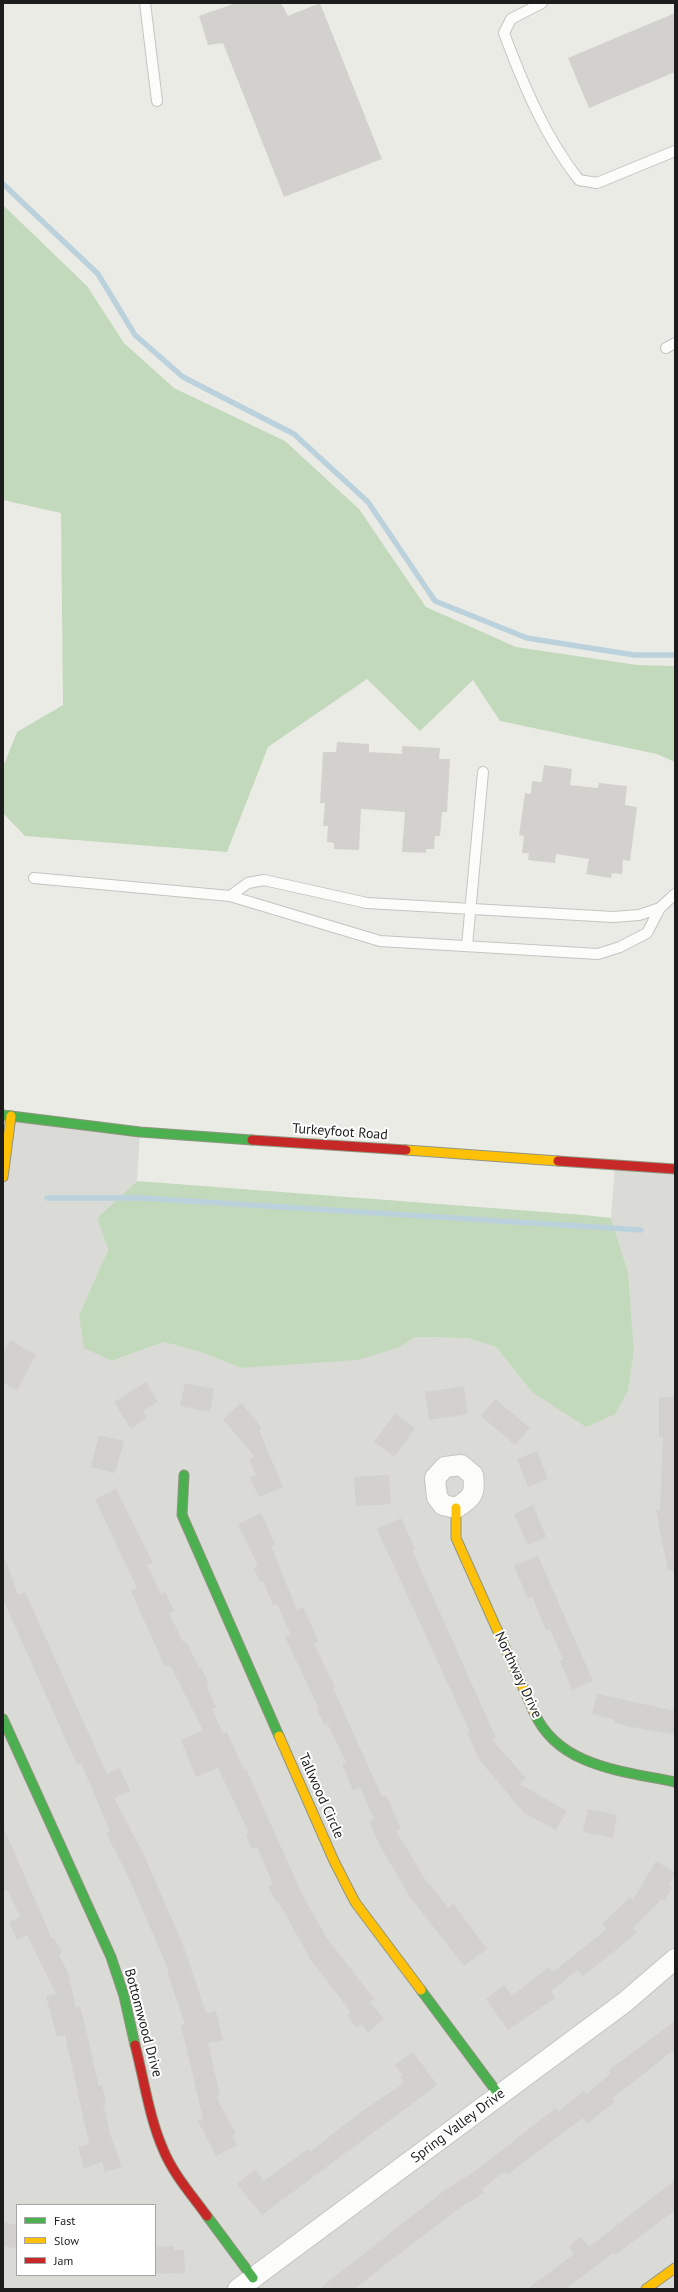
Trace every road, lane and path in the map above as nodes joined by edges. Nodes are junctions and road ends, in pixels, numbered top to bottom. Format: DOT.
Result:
graph roads {
  1 [pos="145,3"];
  2 [pos="542,3"];
  3 [pos="158,101"];
  4 [pos="675,151"];
  5 [pos="483,772"];
  6 [pos="34,878"];
  7 [pos="675,894"];
  8 [pos="230,896"];
  9 [pos="660,908"];
  10 [pos="470,910"];
  11 [pos="467,946"];
  12 [pos="7,1116"];
  13 [pos="675,1169"];
  14 [pos="3,1177"];
  15 [pos="184,1475"];
  16 [pos="456,1508"];
  17 [pos="3,1719"];
  18 [pos="675,1782"];
  19 [pos="675,1959"];
  20 [pos="499,2095"];
  21 [pos="675,2268"];
  22 [pos="246,2284"];
  23 [pos="646,2289"];
  1 -- 3 [label="lane"];
  2 -- 4 [label="lane"];
  5 -- 10 [label="lane"];
  6 -- 8 [label="lane"];
  7 -- 9 [label="lane"];
  8 -- 10 [label="lane"];
  8 -- 11 [label="lane"];
  9 -- 10 [label="lane"];
  9 -- 11 [label="lane"];
  10 -- 11 [label="lane"];
  12 -- 13 [label="street, Turkeyfoot Road"];
  12 -- 14 [label="street"];
  15 -- 20 [label="street, Tallwood Circle"];
  16 -- 18 [label="street, Northway Drive"];
  17 -- 22 [label="street, Bottomwood Drive"];
  19 -- 20 [label="street, Spring Valley Drive"];
  20 -- 22 [label="street, Spring Valley Drive"];
  21 -- 23 [label="street"];
}
